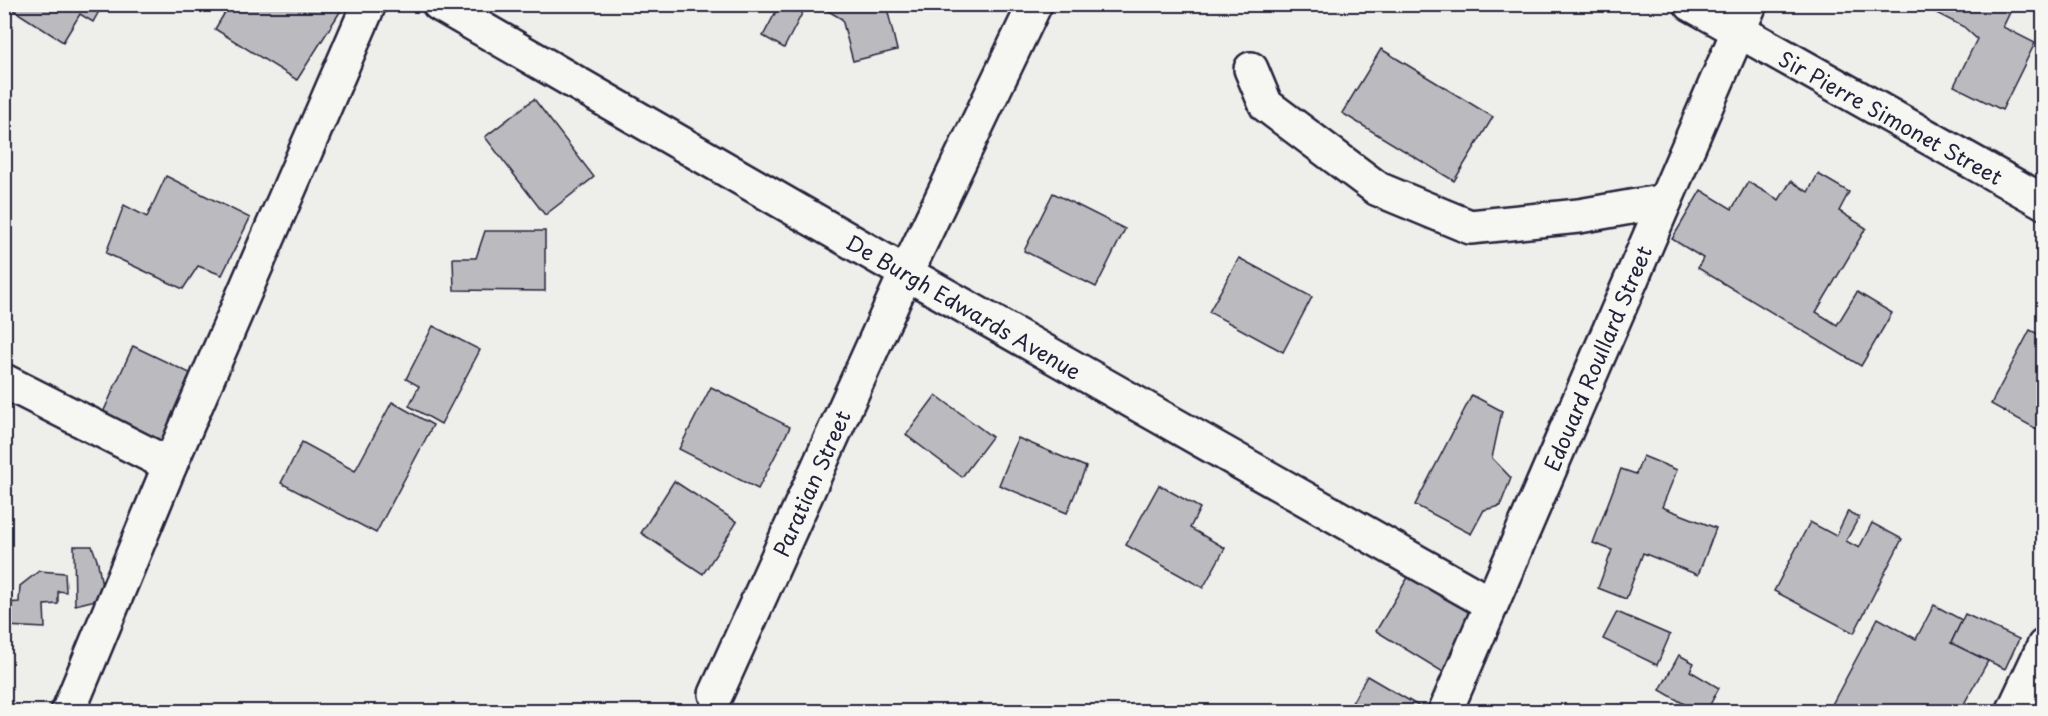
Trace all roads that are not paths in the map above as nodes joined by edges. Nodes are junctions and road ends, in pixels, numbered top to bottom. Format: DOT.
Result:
graph roads {
  1 [pos="369,4"];
  2 [pos="439,4"];
  3 [pos="1035,4"];
  4 [pos="1691,4"];
  5 [pos="1744,18"];
  6 [pos="1251,69"];
  7 [pos="1665,201"];
  8 [pos="2043,202"];
  9 [pos="906,273"];
  10 [pos="4,381"];
  11 [pos="170,465"];
  12 [pos="1491,604"];
  13 [pos="2043,646"];
  14 [pos="716,694"];
  15 [pos="68,711"];
  16 [pos="1444,711"];
  17 [pos="2013,711"];
  1 -- 11 [label="street"];
  2 -- 9 [label="street, De Burgh Edwards Avenue"];
  3 -- 9 [label="street, Paratian Street"];
  4 -- 5 [label="street, Sir Pierre Simonet Street"];
  5 -- 7 [label="street, Edouard Roullard Street"];
  5 -- 8 [label="street, Sir Pierre Simonet Street"];
  6 -- 7 [label="street"];
  7 -- 12 [label="street, Edouard Roullard Street"];
  9 -- 12 [label="street, De Burgh Edwards Avenue"];
  9 -- 14 [label="street, Paratian Street"];
  10 -- 11 [label="street"];
  11 -- 15 [label="street"];
  12 -- 16 [label="street, Edouard Roullard Street"];
  13 -- 17 [label="street"];
}
